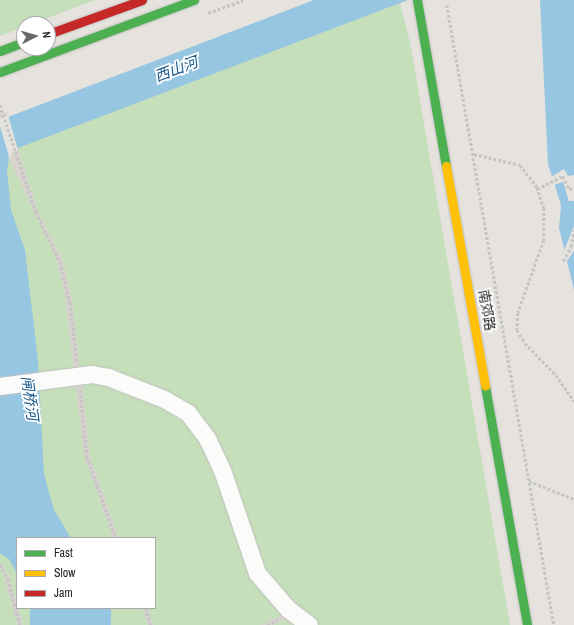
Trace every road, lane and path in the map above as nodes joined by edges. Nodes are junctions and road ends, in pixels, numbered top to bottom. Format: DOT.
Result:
graph roads {
  1 [pos="142,0"];
  2 [pos="194,0"];
  3 [pos="417,0"];
  4 [pos="447,5"];
  5 [pos="56,31"];
  6 [pos="16,45"];
  7 [pos="0,51"];
  8 [pos="0,72"];
  9 [pos="0,105"];
  10 [pos="474,154"];
  11 [pos="574,188"];
  12 [pos="537,189"];
  13 [pos="574,230"];
  14 [pos="563,261"];
  15 [pos="70,376"];
  16 [pos="0,386"];
  17 [pos="574,401"];
  18 [pos="529,481"];
  19 [pos="574,499"];
  20 [pos="116,537"];
  21 [pos="0,565"];
  22 [pos="146,609"];
  23 [pos="20,624"];
  24 [pos="151,625"];
  25 [pos="309,625"];
  26 [pos="527,625"];
  27 [pos="554,625"];
  1 -- 5 [label="street"];
  2 -- 8 [label="street"];
  3 -- 26 [label="street, 南郊路"];
  4 -- 18 [label="path"];
  6 -- 7 [label="street"];
  9 -- 15 [label="path"];
  10 -- 12 [label="path"];
  11 -- 12 [label="path"];
  12 -- 17 [label="path"];
  13 -- 14 [label="path"];
  15 -- 16 [label="street"];
  15 -- 20 [label="path"];
  15 -- 25 [label="street"];
  18 -- 19 [label="path"];
  18 -- 27 [label="path"];
  21 -- 23 [label="path"];
  22 -- 24 [label="path"];
}
